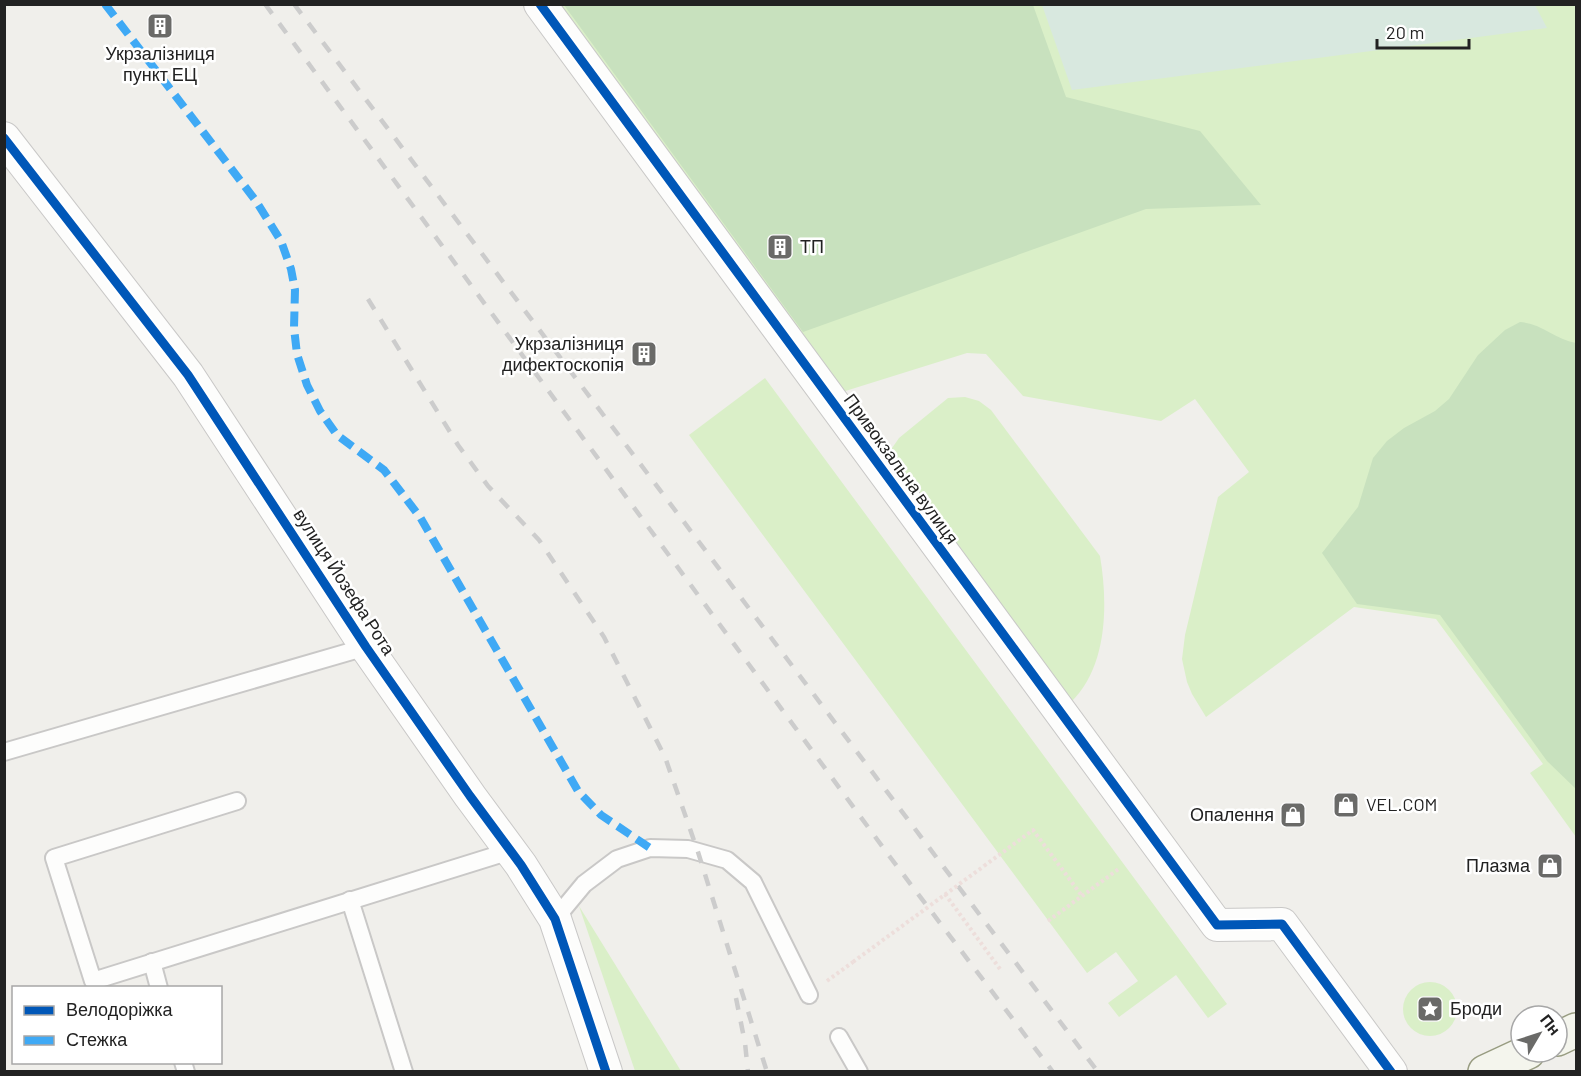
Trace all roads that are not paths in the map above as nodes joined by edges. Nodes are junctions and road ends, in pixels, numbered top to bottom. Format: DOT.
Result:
graph roads {
  1 [pos="540,4"];
  2 [pos="4,138"];
  3 [pos="366,647"];
  4 [pos="4,752"];
  5 [pos="237,801"];
  6 [pos="510,851"];
  7 [pos="350,900"];
  8 [pos="555,919"];
  9 [pos="152,962"];
  10 [pos="159,986"];
  11 [pos="809,995"];
  12 [pos="839,1037"];
  13 [pos="1509,1060"];
  14 [pos="404,1071"];
  15 [pos="606,1071"];
  16 [pos="859,1071"];
  17 [pos="1390,1071"];
  18 [pos="1485,1071"];
  1 -- 17 [label="street, Привокзальна вулиця"];
  2 -- 3 [label="street, вулиця Йозефа Рота"];
  3 -- 4 [label="lane"];
  3 -- 6 [label="street, вулиця Йозефа Рота"];
  5 -- 9 [label="lane"];
  6 -- 7 [label="lane"];
  6 -- 8 [label="street, вулиця Йозефа Рота"];
  7 -- 9 [label="lane"];
  7 -- 14 [label="lane"];
  8 -- 11 [label="lane"];
  8 -- 15 [label="street, вулиця Йозефа Рота"];
  9 -- 10 [label="lane"];
  12 -- 16 [label="lane"];
  13 -- 18 [label="main road"];
}
